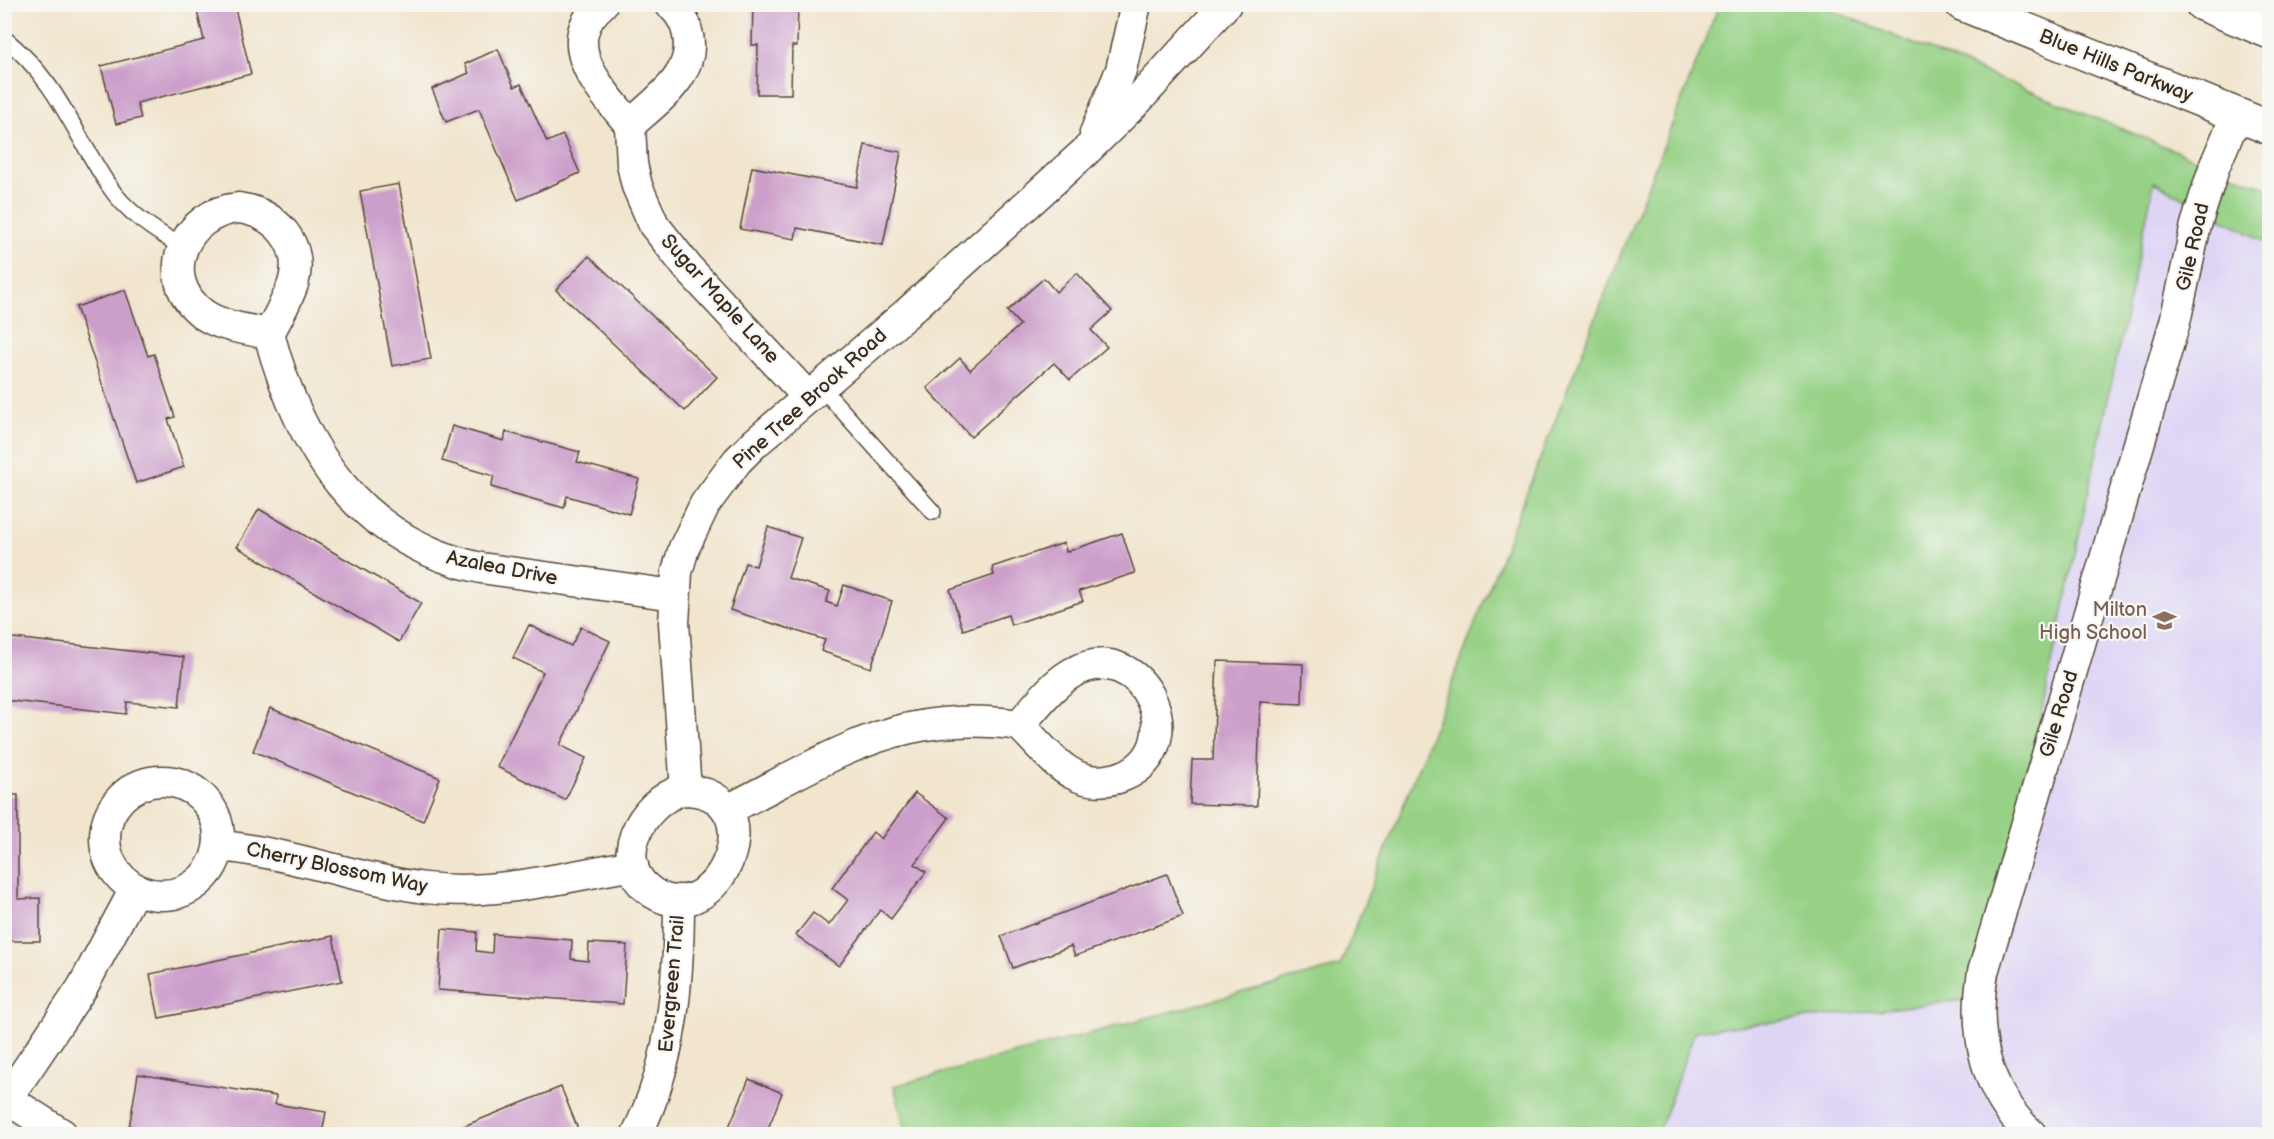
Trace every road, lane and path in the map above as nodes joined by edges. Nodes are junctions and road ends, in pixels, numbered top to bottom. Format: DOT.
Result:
graph roads {
  1 [pos="602,4"];
  2 [pos="670,4"];
  3 [pos="1136,4"];
  4 [pos="1226,4"];
  5 [pos="1962,4"];
  6 [pos="2202,4"];
  7 [pos="2270,32"];
  8 [pos="4,38"];
  9 [pos="2236,114"];
  10 [pos="630,125"];
  11 [pos="2270,128"];
  12 [pos="1085,152"];
  13 [pos="183,247"];
  14 [pos="269,334"];
  15 [pos="814,392"];
  16 [pos="933,512"];
  17 [pos="674,595"];
  18 [pos="1019,724"];
  19 [pos="686,790"];
  20 [pos="727,810"];
  21 [pos="219,846"];
  22 [pos="633,866"];
  23 [pos="135,889"];
  24 [pos="679,900"];
  25 [pos="6,1098"];
  26 [pos="62,1134"];
  27 [pos="637,1134"];
  28 [pos="2031,1134"];
  1 -- 10 [label="street"];
  2 -- 10 [label="street"];
  3 -- 12 [label="street, Pine Tree Brook Road"];
  4 -- 12 [label="street, Pine Tree Brook Road"];
  5 -- 9 [label="main road, Blue Hills Parkway"];
  6 -- 7 [label="main road"];
  8 -- 13 [label="lane"];
  9 -- 11 [label="main road, Blue Hills Parkway"];
  9 -- 28 [label="street, Gile Road"];
  10 -- 15 [label="street, Sugar Maple Lane"];
  12 -- 15 [label="street, Pine Tree Brook Road"];
  13 -- 14 [label="street"];
  13 -- 14 [label="street"];
  14 -- 17 [label="street, Azalea Drive"];
  15 -- 16 [label="lane"];
  15 -- 17 [label="street, Pine Tree Brook Road"];
  17 -- 19 [label="street, Pine Tree Brook Road"];
  18 -- 18 [label="street"];
  18 -- 20 [label="street"];
  19 -- 20 [label="street"];
  19 -- 22 [label="street"];
  20 -- 24 [label="street"];
  21 -- 22 [label="street, Cherry Blossom Way"];
  21 -- 23 [label="street, Cherry Blossom Way"];
  21 -- 23 [label="street, Cherry Blossom Way"];
  22 -- 24 [label="street"];
  23 -- 25 [label="street"];
  24 -- 27 [label="street, Evergreen Trail"];
  25 -- 26 [label="street"];
}
